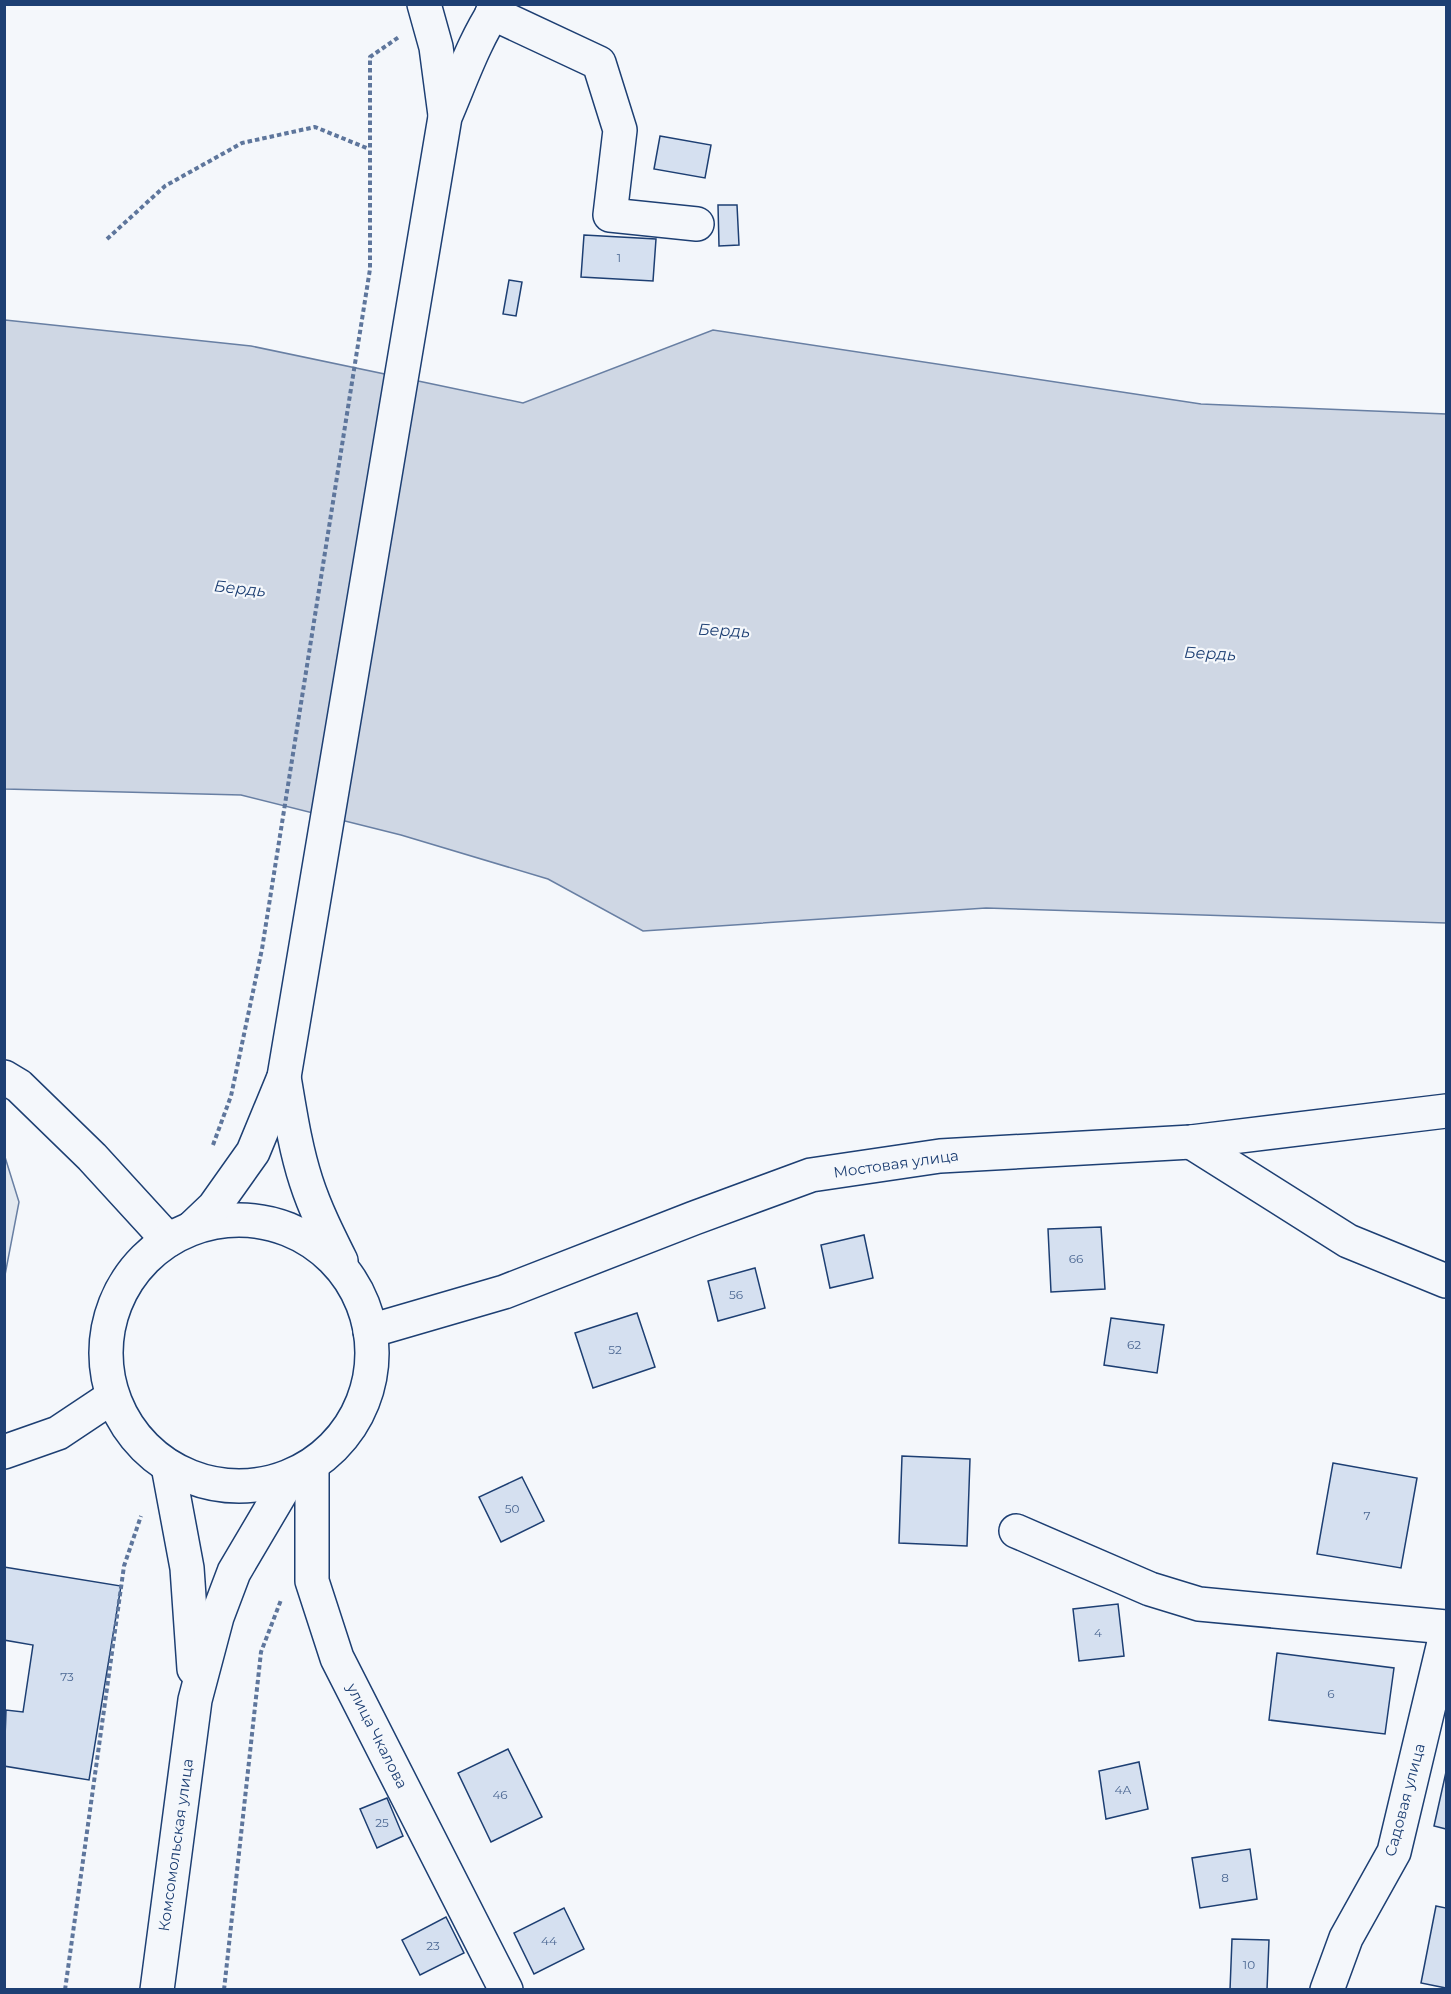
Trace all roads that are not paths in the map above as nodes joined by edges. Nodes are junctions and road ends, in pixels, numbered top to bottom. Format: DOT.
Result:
graph roads {
  1 [pos="495,9"];
  2 [pos="425,11"];
  3 [pos="445,117"];
  4 [pos="698,224"];
  5 [pos="4,1077"];
  6 [pos="284,1077"];
  7 [pos="1446,1111"];
  8 [pos="1191,1142"];
  9 [pos="180,1234"];
  10 [pos="351,1281"];
  11 [pos="1446,1281"];
  12 [pos="370,1331"];
  13 [pos="112,1397"];
  14 [pos="4,1452"];
  15 [pos="168,1466"];
  16 [pos="301,1471"];
  17 [pos="1016,1531"];
  18 [pos="1446,1627"];
  19 [pos="1446,1634"];
  20 [pos="195,1700"];
  21 [pos="157,1989"];
  22 [pos="506,1989"];
  23 [pos="1327,1989"];
  1 -- 3 [label="main road"];
  1 -- 4 [label="main road"];
  2 -- 3 [label="main road"];
  3 -- 6 [label="main road"];
  5 -- 9 [label="main road"];
  6 -- 9 [label="main road"];
  6 -- 10 [label="main road"];
  7 -- 8 [label="main road, Мостовая улица"];
  8 -- 11 [label="main road"];
  8 -- 12 [label="main road, Мостовая улица"];
  9 -- 10 [label="main road"];
  9 -- 13 [label="main road"];
  10 -- 12 [label="main road"];
  12 -- 16 [label="main road"];
  13 -- 14 [label="main road"];
  13 -- 15 [label="main road"];
  15 -- 16 [label="main road"];
  15 -- 20 [label="main road, Комсомольская улица"];
  16 -- 20 [label="main road, Комсомольская улица"];
  16 -- 22 [label="main road, улица Чкалова"];
  17 -- 18 [label="main road"];
  19 -- 23 [label="main road, Садовая улица"];
  20 -- 21 [label="main road, Комсомольская улица"];
}
